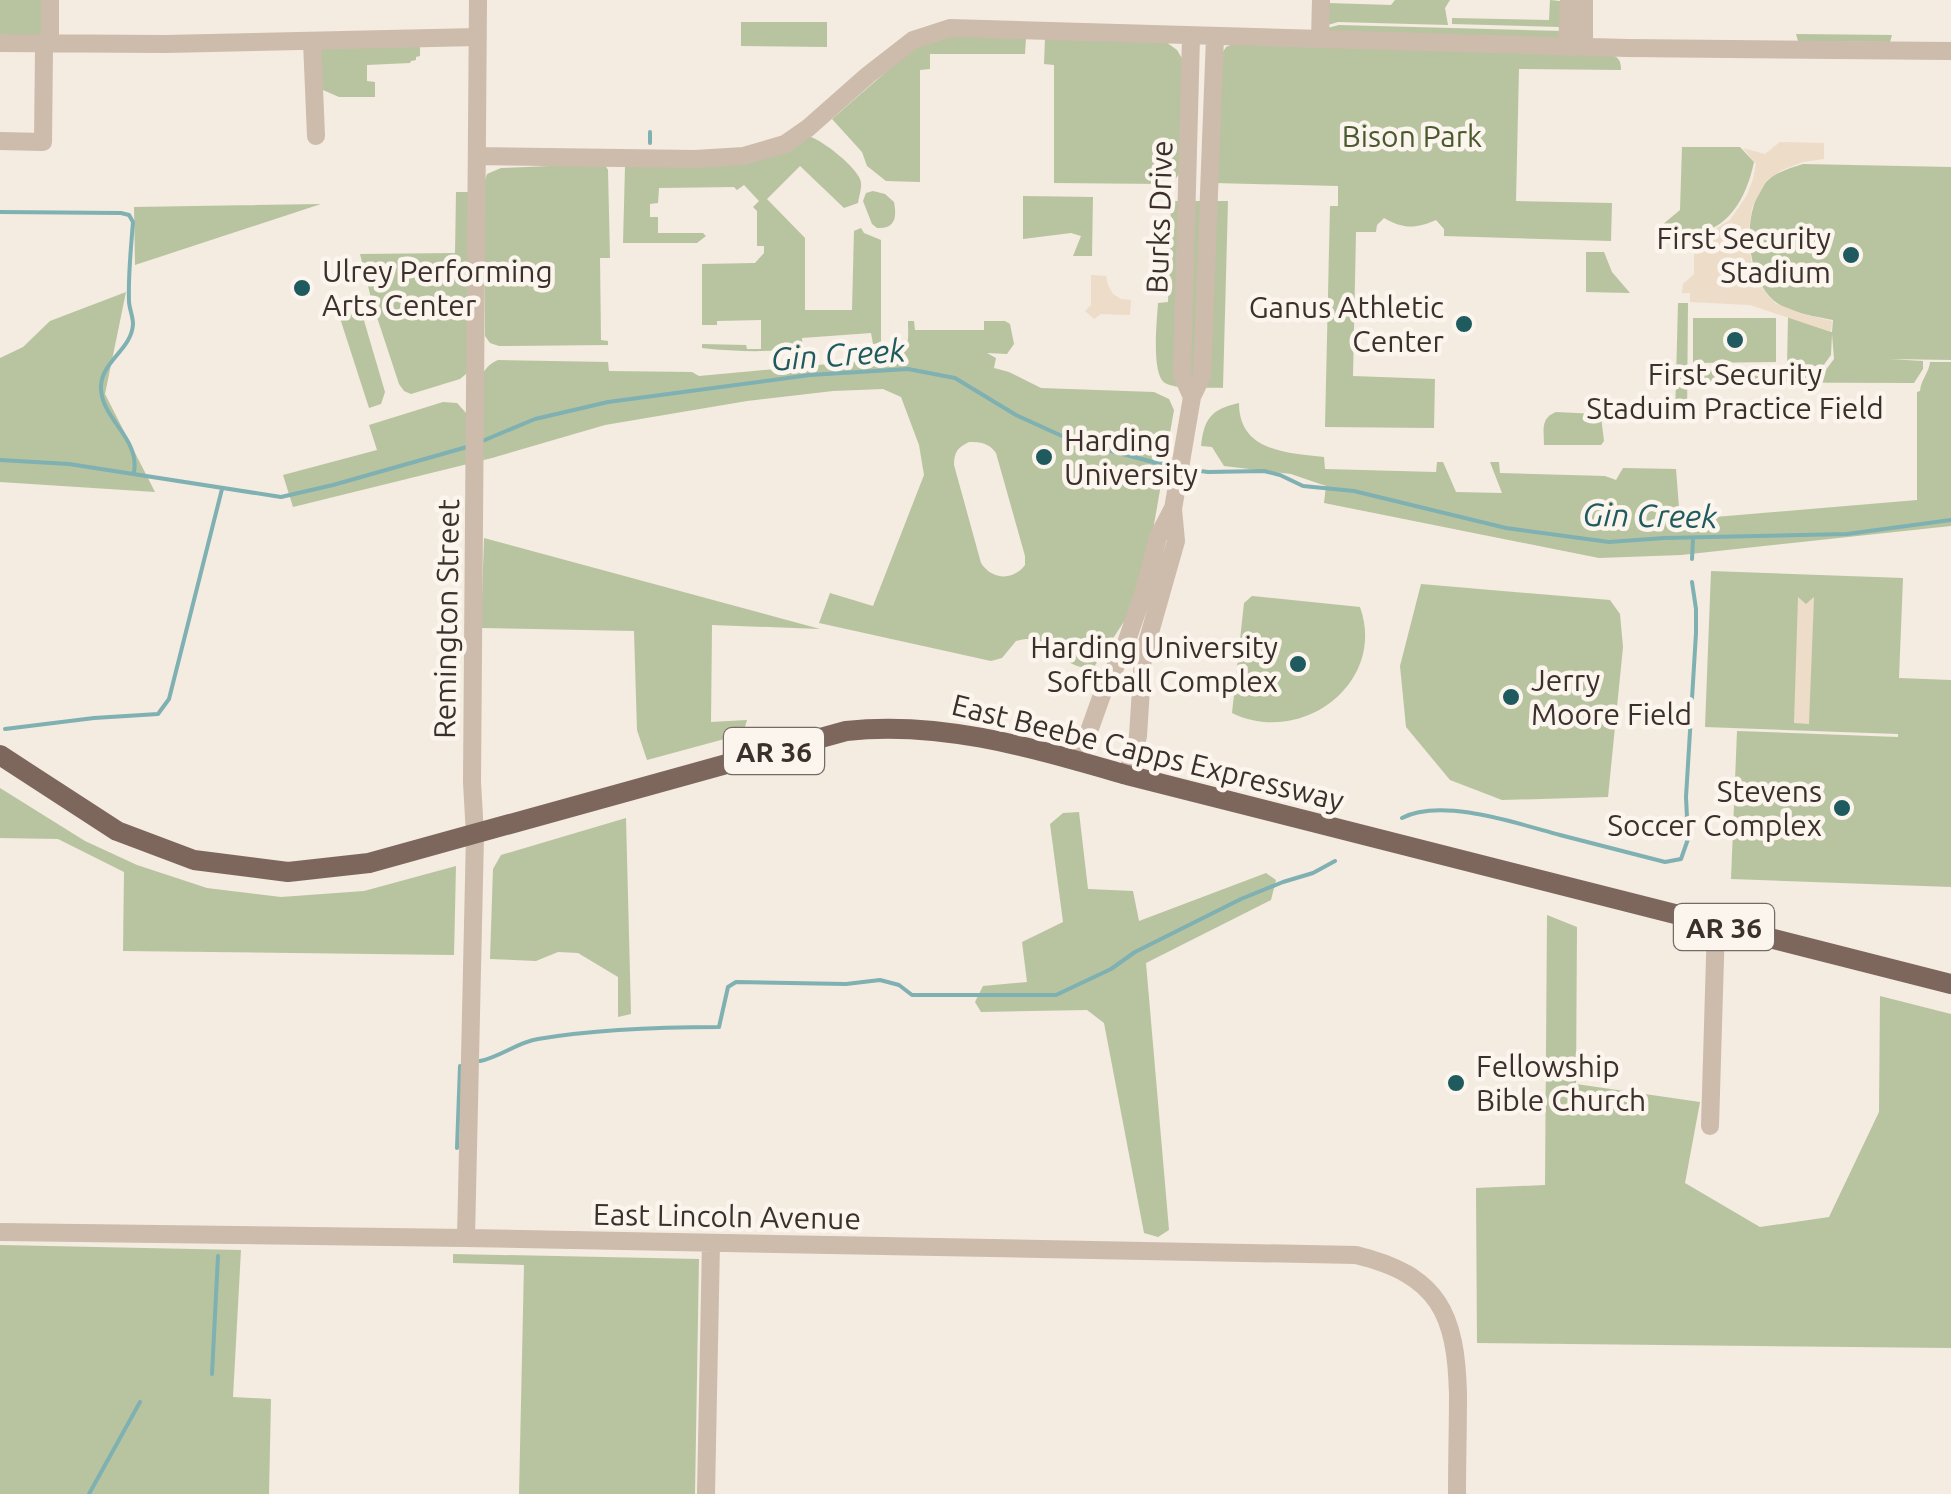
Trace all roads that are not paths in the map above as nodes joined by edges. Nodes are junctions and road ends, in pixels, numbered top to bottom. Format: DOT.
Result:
graph roads {
  1 [pos="50,0"];
  2 [pos="478,0"];
  3 [pos="1321,0"];
  4 [pos="1569,0"];
  5 [pos="1581,0"];
  6 [pos="477,37"];
  7 [pos="1191,37"];
  8 [pos="1215,38"];
  9 [pos="1320,39"];
  10 [pos="312,41"];
  11 [pos="0,44"];
  12 [pos="46,44"];
  13 [pos="1576,47"];
  14 [pos="1951,51"];
  15 [pos="316,136"];
  16 [pos="0,141"];
  17 [pos="477,156"];
  18 [pos="1192,396"];
  19 [pos="1172,509"];
  20 [pos="0,755"];
  21 [pos="1078,762"];
  22 [pos="1126,775"];
  23 [pos="475,836"];
  24 [pos="1716,925"];
  25 [pos="1951,984"];
  26 [pos="1710,1126"];
  27 [pos="0,1232"];
  28 [pos="466,1238"];
  29 [pos="711,1243"];
  30 [pos="706,1494"];
  31 [pos="1457,1494"];
  1 -- 12 [label="street"];
  2 -- 6 [label="street, Remington Street"];
  3 -- 9 [label="street"];
  4 -- 13 [label="street"];
  5 -- 13 [label="street"];
  6 -- 10 [label="street"];
  6 -- 17 [label="street, Remington Street"];
  7 -- 8 [label="street"];
  7 -- 17 [label="street"];
  7 -- 18 [label="street, Burks Drive"];
  8 -- 9 [label="street"];
  8 -- 18 [label="street, Burks Drive"];
  9 -- 13 [label="street"];
  10 -- 12 [label="street"];
  10 -- 15 [label="street"];
  11 -- 12 [label="street"];
  12 -- 16 [label="street"];
  13 -- 14 [label="street"];
  17 -- 23 [label="street, Remington Street"];
  18 -- 19 [label="street, Burks Drive"];
  19 -- 21 [label="street, Burks Drive"];
  19 -- 22 [label="street, Burks Drive"];
  20 -- 23 [label="main road, East Beebe Capps Expressway / AR 36"];
  21 -- 22 [label="main road, East Beebe Capps Expressway / AR 36"];
  21 -- 23 [label="main road, East Beebe Capps Expressway / AR 36"];
  22 -- 24 [label="main road, East Beebe Capps Expressway / AR 36"];
  23 -- 28 [label="street, Remington Street"];
  24 -- 25 [label="main road, East Beebe Capps Expressway / AR 36"];
  24 -- 26 [label="street"];
  27 -- 28 [label="street, East Lincoln Avenue"];
  28 -- 29 [label="street, East Lincoln Avenue"];
  29 -- 30 [label="street"];
  29 -- 31 [label="street, East Lincoln Avenue"];
}
